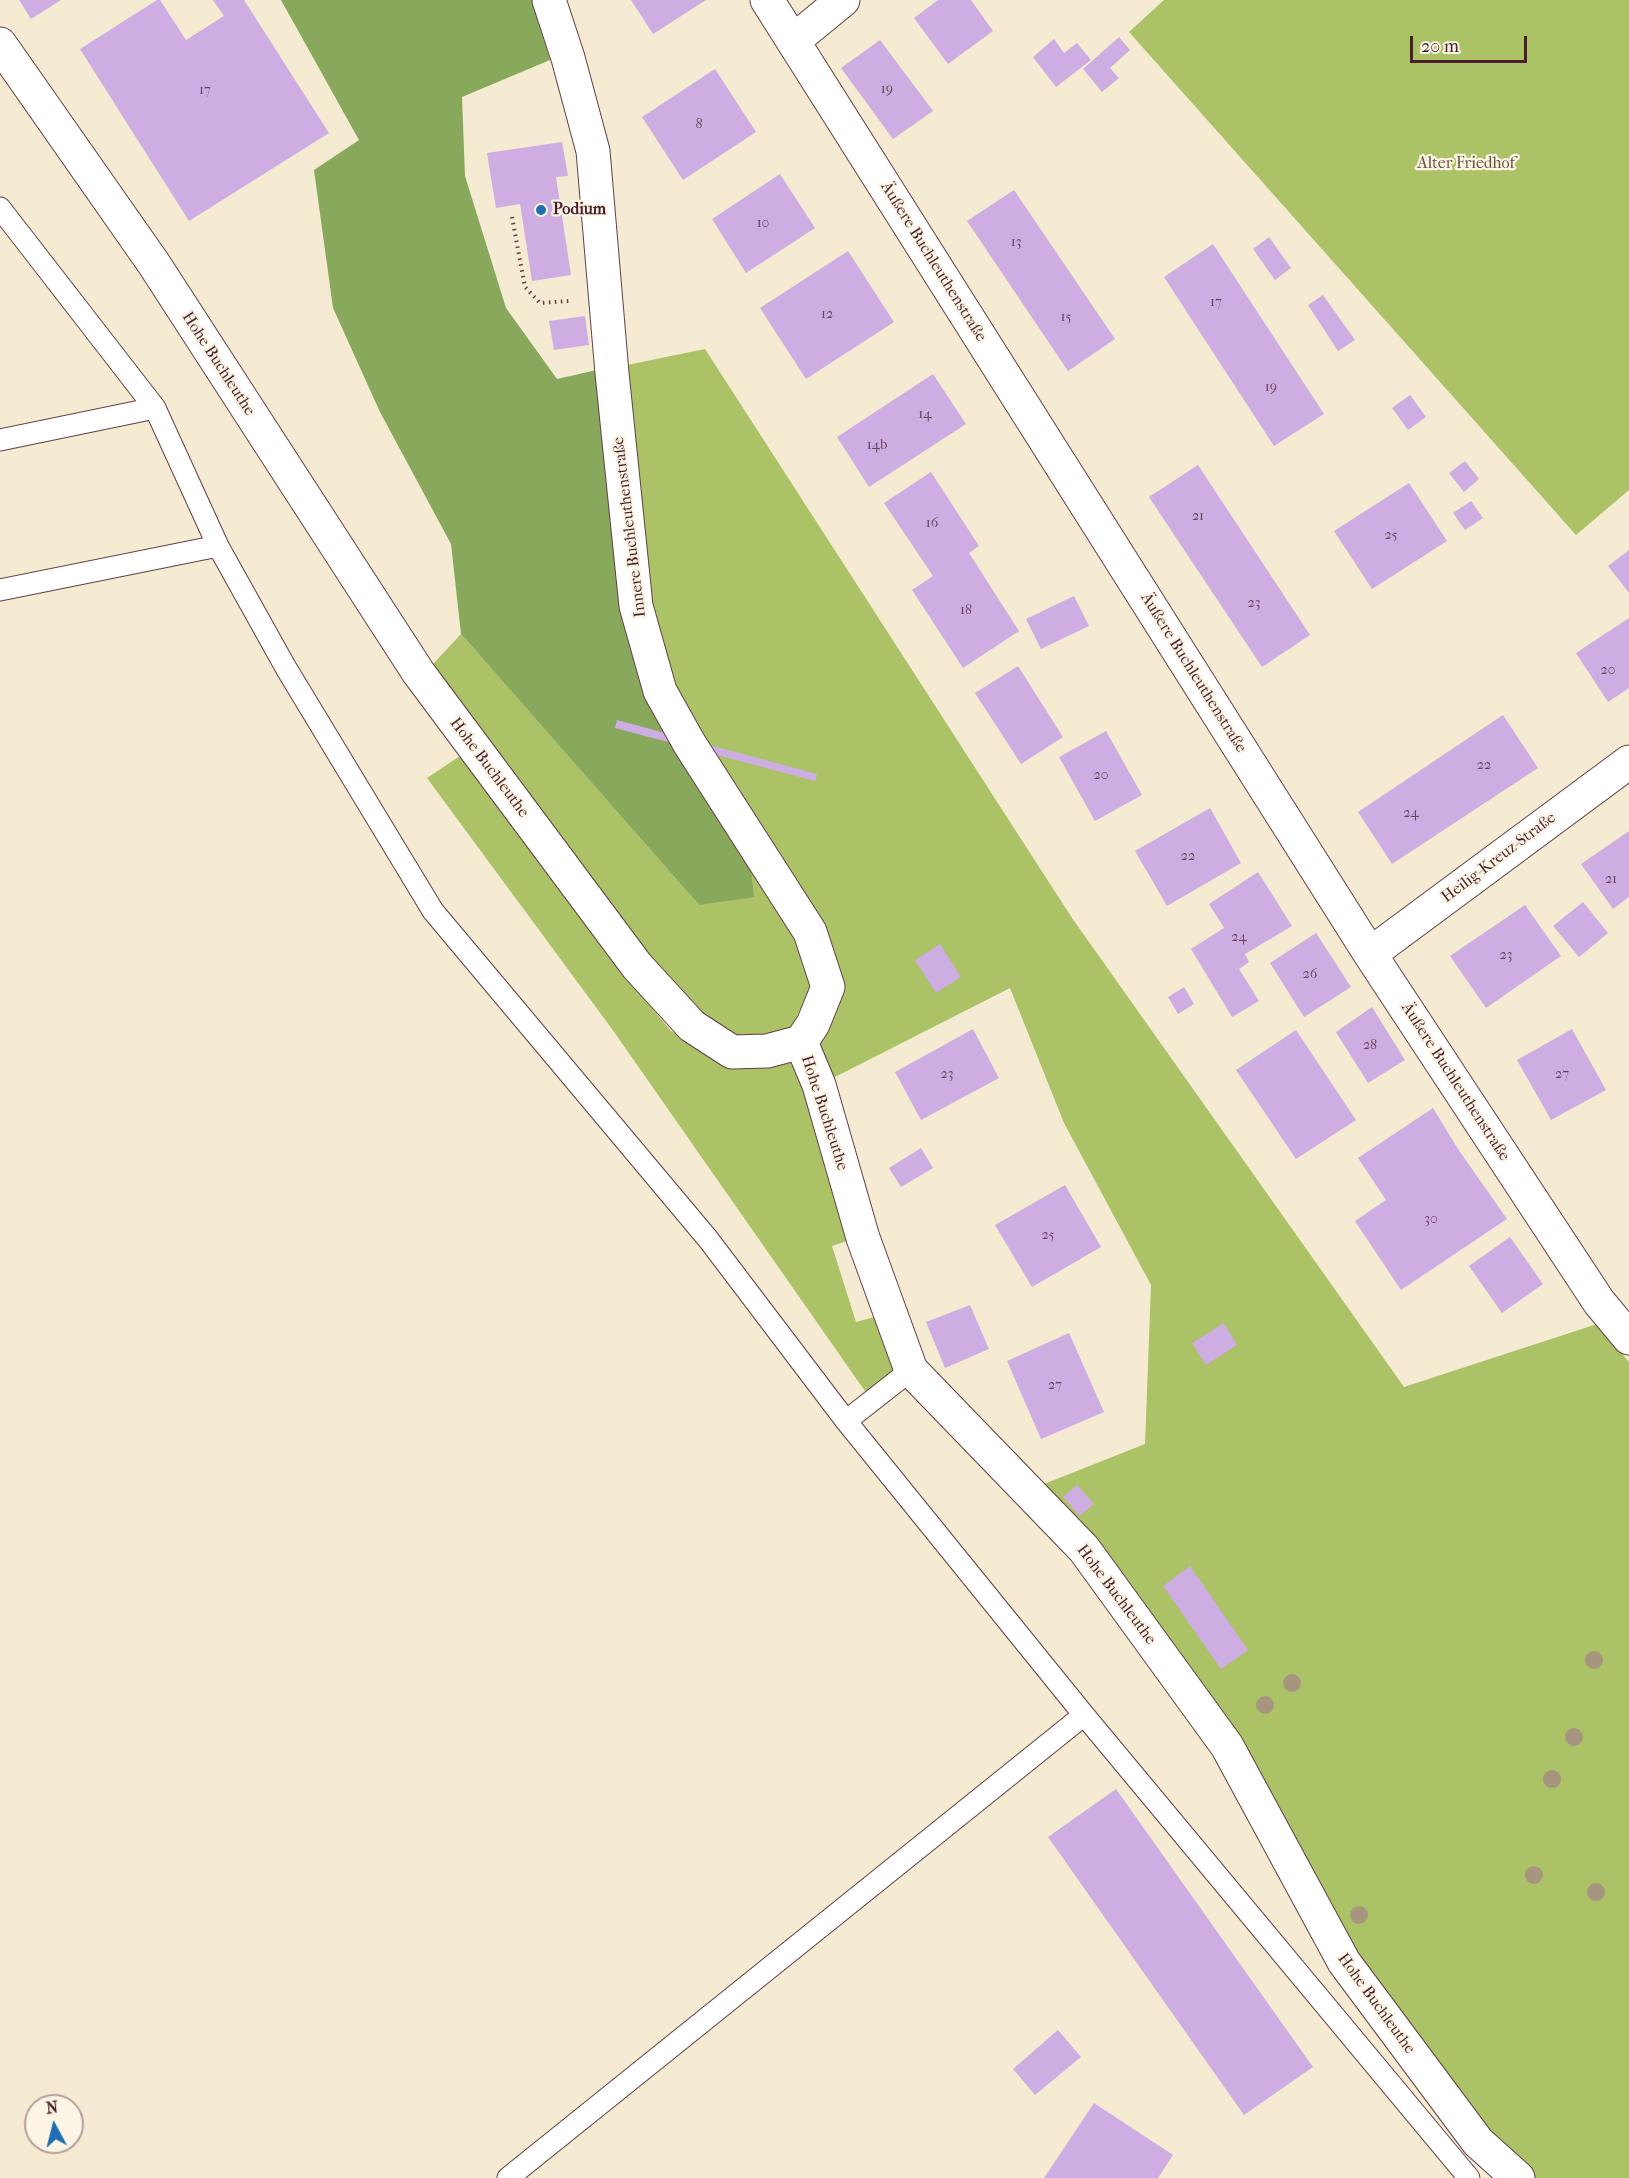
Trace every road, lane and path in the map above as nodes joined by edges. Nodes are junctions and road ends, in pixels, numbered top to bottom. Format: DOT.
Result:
graph roads {
  1 [pos="549,0"];
  2 [pos="767,0"];
  3 [pos="843,0"];
  4 [pos="793,41"];
  5 [pos="0,44"];
  6 [pos="0,208"];
  7 [pos="512,217"];
  8 [pos="605,297"];
  9 [pos="155,408"];
  10 [pos="0,440"];
  11 [pos="218,546"];
  12 [pos="0,590"];
  13 [pos="1629,762"];
  14 [pos="1370,954"];
  15 [pos="801,1042"];
  16 [pos="1629,1338"];
  17 [pos="911,1370"];
  18 [pos="846,1421"];
  19 [pos="1084,1715"];
  20 [pos="508,2178"];
  21 [pos="1469,2178"];
  22 [pos="1518,2178"];
  1 -- 8 [label="street, Innere Buchleuthenstraße"];
  2 -- 4 [label="street, Äußere Buchleuthenstraße"];
  3 -- 4 [label="street"];
  4 -- 14 [label="street, Äußere Buchleuthenstraße"];
  5 -- 15 [label="street, Hohe Buchleuthe"];
  6 -- 9 [label="lane"];
  7 -- 8 [label="path"];
  8 -- 15 [label="street, Innere Buchleuthenstraße"];
  9 -- 10 [label="lane"];
  9 -- 11 [label="lane"];
  11 -- 12 [label="lane"];
  11 -- 18 [label="lane"];
  13 -- 14 [label="street, Heilig-Kreuz-Straße"];
  14 -- 16 [label="street, Äußere Buchleuthenstraße"];
  15 -- 17 [label="street, Hohe Buchleuthe"];
  17 -- 18 [label="lane"];
  17 -- 22 [label="street, Hohe Buchleuthe"];
  18 -- 19 [label="lane"];
  19 -- 20 [label="lane"];
  19 -- 21 [label="lane"];
}
